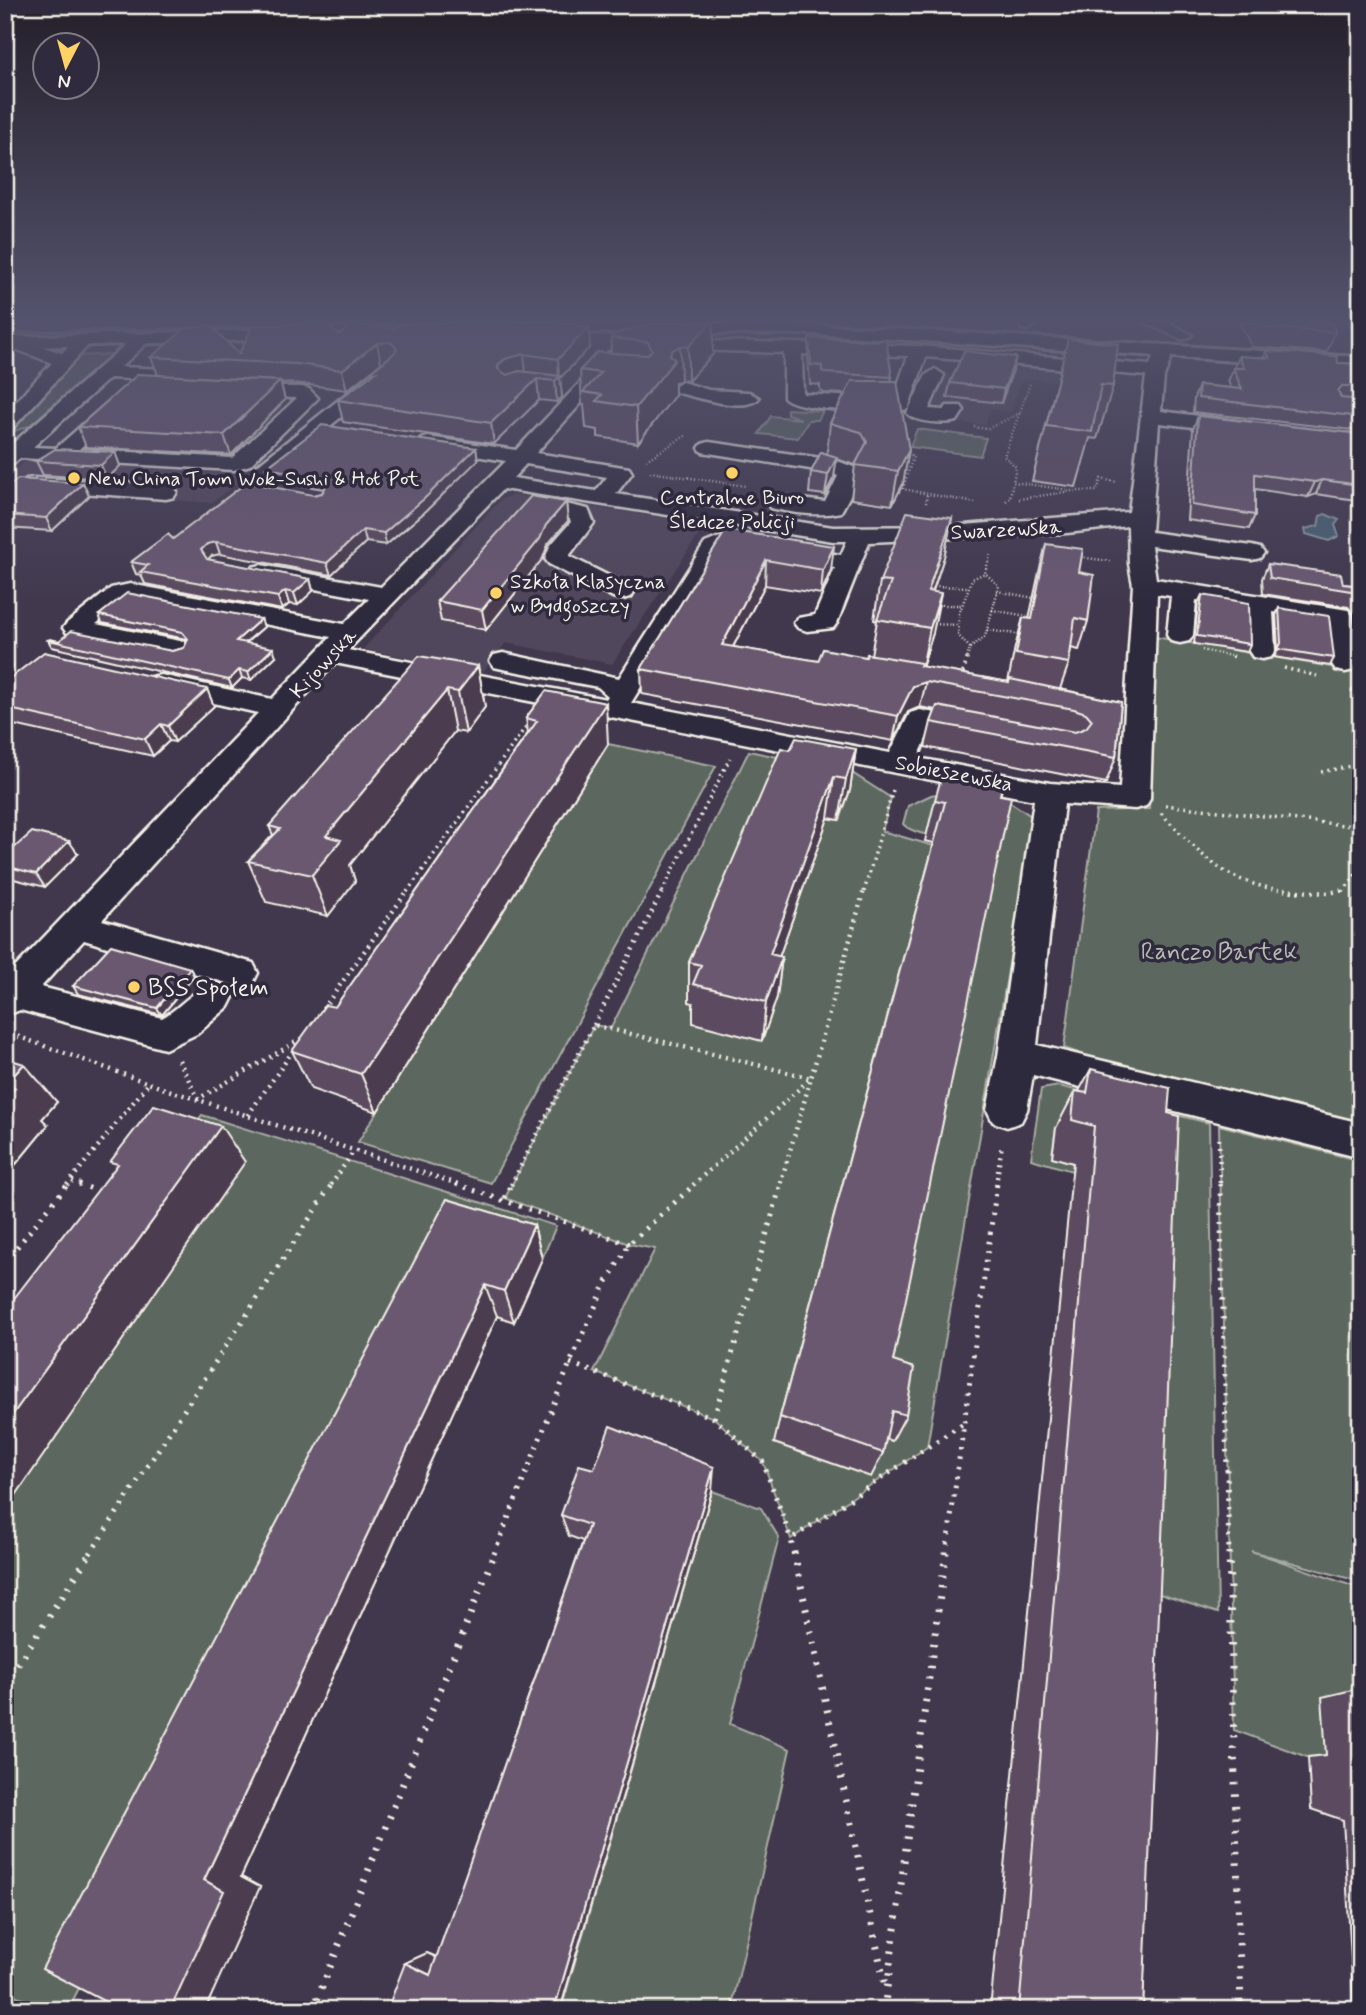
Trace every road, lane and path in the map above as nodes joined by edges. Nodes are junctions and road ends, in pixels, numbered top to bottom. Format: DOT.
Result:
graph roads {
  1 [pos="57,416"];
  2 [pos="104,416"];
  3 [pos="289,416"];
  4 [pos="330,416"];
  5 [pos="559,416"];
  6 [pos="1017,416"];
  7 [pos="1151,416"];
  8 [pos="318,426"];
  9 [pos="345,430"];
  10 [pos="1271,430"];
  11 [pos="413,441"];
  12 [pos="709,448"];
  13 [pos="9,450"];
  14 [pos="62,454"];
  15 [pos="521,457"];
  16 [pos="256,476"];
  17 [pos="903,479"];
  18 [pos="1013,482"];
  19 [pos="1119,482"];
  20 [pos="19,483"];
  21 [pos="492,488"];
  22 [pos="166,492"];
  23 [pos="1087,492"];
  24 [pos="602,498"];
  25 [pos="927,498"];
  26 [pos="1006,501"];
  27 [pos="995,502"];
  28 [pos="985,503"];
  29 [pos="721,517"];
  30 [pos="920,534"];
  31 [pos="856,535"];
  32 [pos="998,537"];
  33 [pos="1141,551"];
  34 [pos="1252,553"];
  35 [pos="1073,556"];
  36 [pos="848,564"];
  37 [pos="233,566"];
  38 [pos="985,573"];
  39 [pos="934,586"];
  40 [pos="968,587"];
  41 [pos="1184,590"];
  42 [pos="997,591"];
  43 [pos="622,592"];
  44 [pos="387,595"];
  45 [pos="1034,598"];
  46 [pos="1260,603"];
  47 [pos="928,604"];
  48 [pos="962,605"];
  49 [pos="992,610"];
  50 [pos="1027,616"];
  51 [pos="807,623"];
  52 [pos="922,624"];
  53 [pos="958,625"];
  54 [pos="987,630"];
  55 [pos="350,633"];
  56 [pos="1180,635"];
  57 [pos="1026,636"];
  58 [pos="176,648"];
  59 [pos="970,648"];
  60 [pos="1262,651"];
  61 [pos="329,654"];
  62 [pos="503,661"];
  63 [pos="1345,664"];
  64 [pos="132,676"];
  65 [pos="959,685"];
  66 [pos="548,696"];
  67 [pos="618,701"];
  68 [pos="691,703"];
  69 [pos="280,709"];
  70 [pos="1110,713"];
  71 [pos="1137,718"];
  72 [pos="743,732"];
  73 [pos="1012,736"];
  74 [pos="901,762"];
  75 [pos="1361,764"];
  76 [pos="1321,772"];
  77 [pos="1050,793"];
  78 [pos="1164,805"];
  79 [pos="1161,813"];
  80 [pos="1361,827"];
  81 [pos="1361,867"];
  82 [pos="77,925"];
  83 [pos="9,998"];
  84 [pos="315,1019"];
  85 [pos="594,1025"];
  86 [pos="307,1030"];
  87 [pos="5,1032"];
  88 [pos="165,1034"];
  89 [pos="299,1041"];
  90 [pos="1017,1056"];
  91 [pos="811,1078"];
  92 [pos="148,1084"];
  93 [pos="198,1099"];
  94 [pos="1218,1107"];
  95 [pos="1007,1110"];
  96 [pos="247,1116"];
  97 [pos="1361,1141"];
  98 [pos="354,1152"];
  99 [pos="72,1181"];
  100 [pos="109,1196"];
  101 [pos="505,1198"];
  102 [pos="629,1244"];
  103 [pos="5,1262"];
  104 [pos="570,1363"];
  105 [pos="714,1418"];
  106 [pos="962,1424"];
  107 [pos="791,1539"];
  108 [pos="5,1684"];
  109 [pos="886,1990"];
  110 [pos="313,2010"];
  111 [pos="884,2010"];
  112 [pos="1241,2010"];
  1 -- 13 [label="street"];
  2 -- 14 [label="street"];
  3 -- 14 [label="street"];
  4 -- 8 [label="street"];
  5 -- 15 [label="street, Kijowska"];
  6 -- 18 [label="path"];
  7 -- 10 [label="street"];
  7 -- 33 [label="street, Sobieszewska"];
  8 -- 9 [label="street"];
  8 -- 16 [label="street"];
  11 -- 15 [label="street"];
  12 -- 29 [label="street"];
  13 -- 14 [label="street"];
  15 -- 21 [label="street, Kijowska"];
  15 -- 24 [label="street"];
  17 -- 25 [label="path"];
  18 -- 23 [label="path"];
  18 -- 26 [label="path"];
  19 -- 23 [label="path"];
  20 -- 22 [label="street"];
  21 -- 24 [label="street, Swarzewska"];
  21 -- 43 [label="street"];
  21 -- 44 [label="street, Kijowska"];
  23 -- 26 [label="path"];
  24 -- 29 [label="street, Swarzewska"];
  25 -- 28 [label="path"];
  25 -- 30 [label="street"];
  26 -- 27 [label="path"];
  29 -- 31 [label="street, Swarzewska"];
  30 -- 31 [label="street, Swarzewska"];
  30 -- 32 [label="street, Swarzewska"];
  31 -- 36 [label="street"];
  32 -- 33 [label="street"];
  32 -- 33 [label="street, Swarzewska"];
  32 -- 38 [label="path"];
  33 -- 34 [label="street"];
  33 -- 35 [label="path"];
  33 -- 41 [label="street"];
  33 -- 71 [label="street, Sobieszewska"];
  36 -- 51 [label="street"];
  36 -- 67 [label="street"];
  37 -- 44 [label="street"];
  38 -- 40 [label="path"];
  38 -- 42 [label="path"];
  39 -- 40 [label="path"];
  40 -- 48 [label="path"];
  41 -- 46 [label="street"];
  41 -- 56 [label="street"];
  42 -- 45 [label="path"];
  42 -- 49 [label="path"];
  44 -- 55 [label="street, Kijowska"];
  46 -- 60 [label="street"];
  46 -- 63 [label="street"];
  47 -- 48 [label="path"];
  48 -- 53 [label="path"];
  49 -- 50 [label="path"];
  49 -- 54 [label="path"];
  52 -- 53 [label="path"];
  53 -- 59 [label="path"];
  54 -- 57 [label="path"];
  54 -- 59 [label="path"];
  55 -- 58 [label="street"];
  55 -- 61 [label="street, Kijowska"];
  59 -- 65 [label="path"];
  61 -- 66 [label="street, Sobieszewska"];
  61 -- 69 [label="street, Kijowska"];
  62 -- 67 [label="street"];
  64 -- 69 [label="street"];
  66 -- 67 [label="street, Sobieszewska"];
  66 -- 84 [label="path"];
  67 -- 68 [label="street"];
  67 -- 72 [label="street, Sobieszewska"];
  69 -- 82 [label="street, Kijowska"];
  70 -- 71 [label="street"];
  71 -- 77 [label="street, Sobieszewska"];
  72 -- 74 [label="street, Sobieszewska"];
  72 -- 85 [label="path"];
  73 -- 74 [label="street"];
  74 -- 77 [label="street, Sobieszewska"];
  74 -- 91 [label="path"];
  75 -- 76 [label="path"];
  77 -- 90 [label="street"];
  78 -- 80 [label="path"];
  79 -- 81 [label="path"];
  82 -- 83 [label="street, Kijowska"];
  82 -- 88 [label="street"];
  83 -- 88 [label="street"];
  85 -- 91 [label="path"];
  85 -- 101 [label="path"];
  86 -- 89 [label="path"];
  87 -- 92 [label="path"];
  88 -- 93 [label="path"];
  89 -- 93 [label="path"];
  89 -- 96 [label="path"];
  90 -- 94 [label="street"];
  90 -- 95 [label="street"];
  91 -- 102 [label="path"];
  91 -- 105 [label="path"];
  92 -- 93 [label="path"];
  92 -- 99 [label="path"];
  93 -- 96 [label="path"];
  94 -- 97 [label="street"];
  94 -- 112 [label="path"];
  95 -- 106 [label="path"];
  96 -- 98 [label="path"];
  98 -- 101 [label="path"];
  98 -- 108 [label="path"];
  99 -- 100 [label="path"];
  99 -- 103 [label="path"];
  101 -- 102 [label="path"];
  102 -- 104 [label="path"];
  104 -- 105 [label="path"];
  104 -- 110 [label="path"];
  105 -- 107 [label="path"];
  106 -- 107 [label="path"];
  106 -- 109 [label="path"];
  107 -- 109 [label="path"];
  109 -- 111 [label="path"];
}
